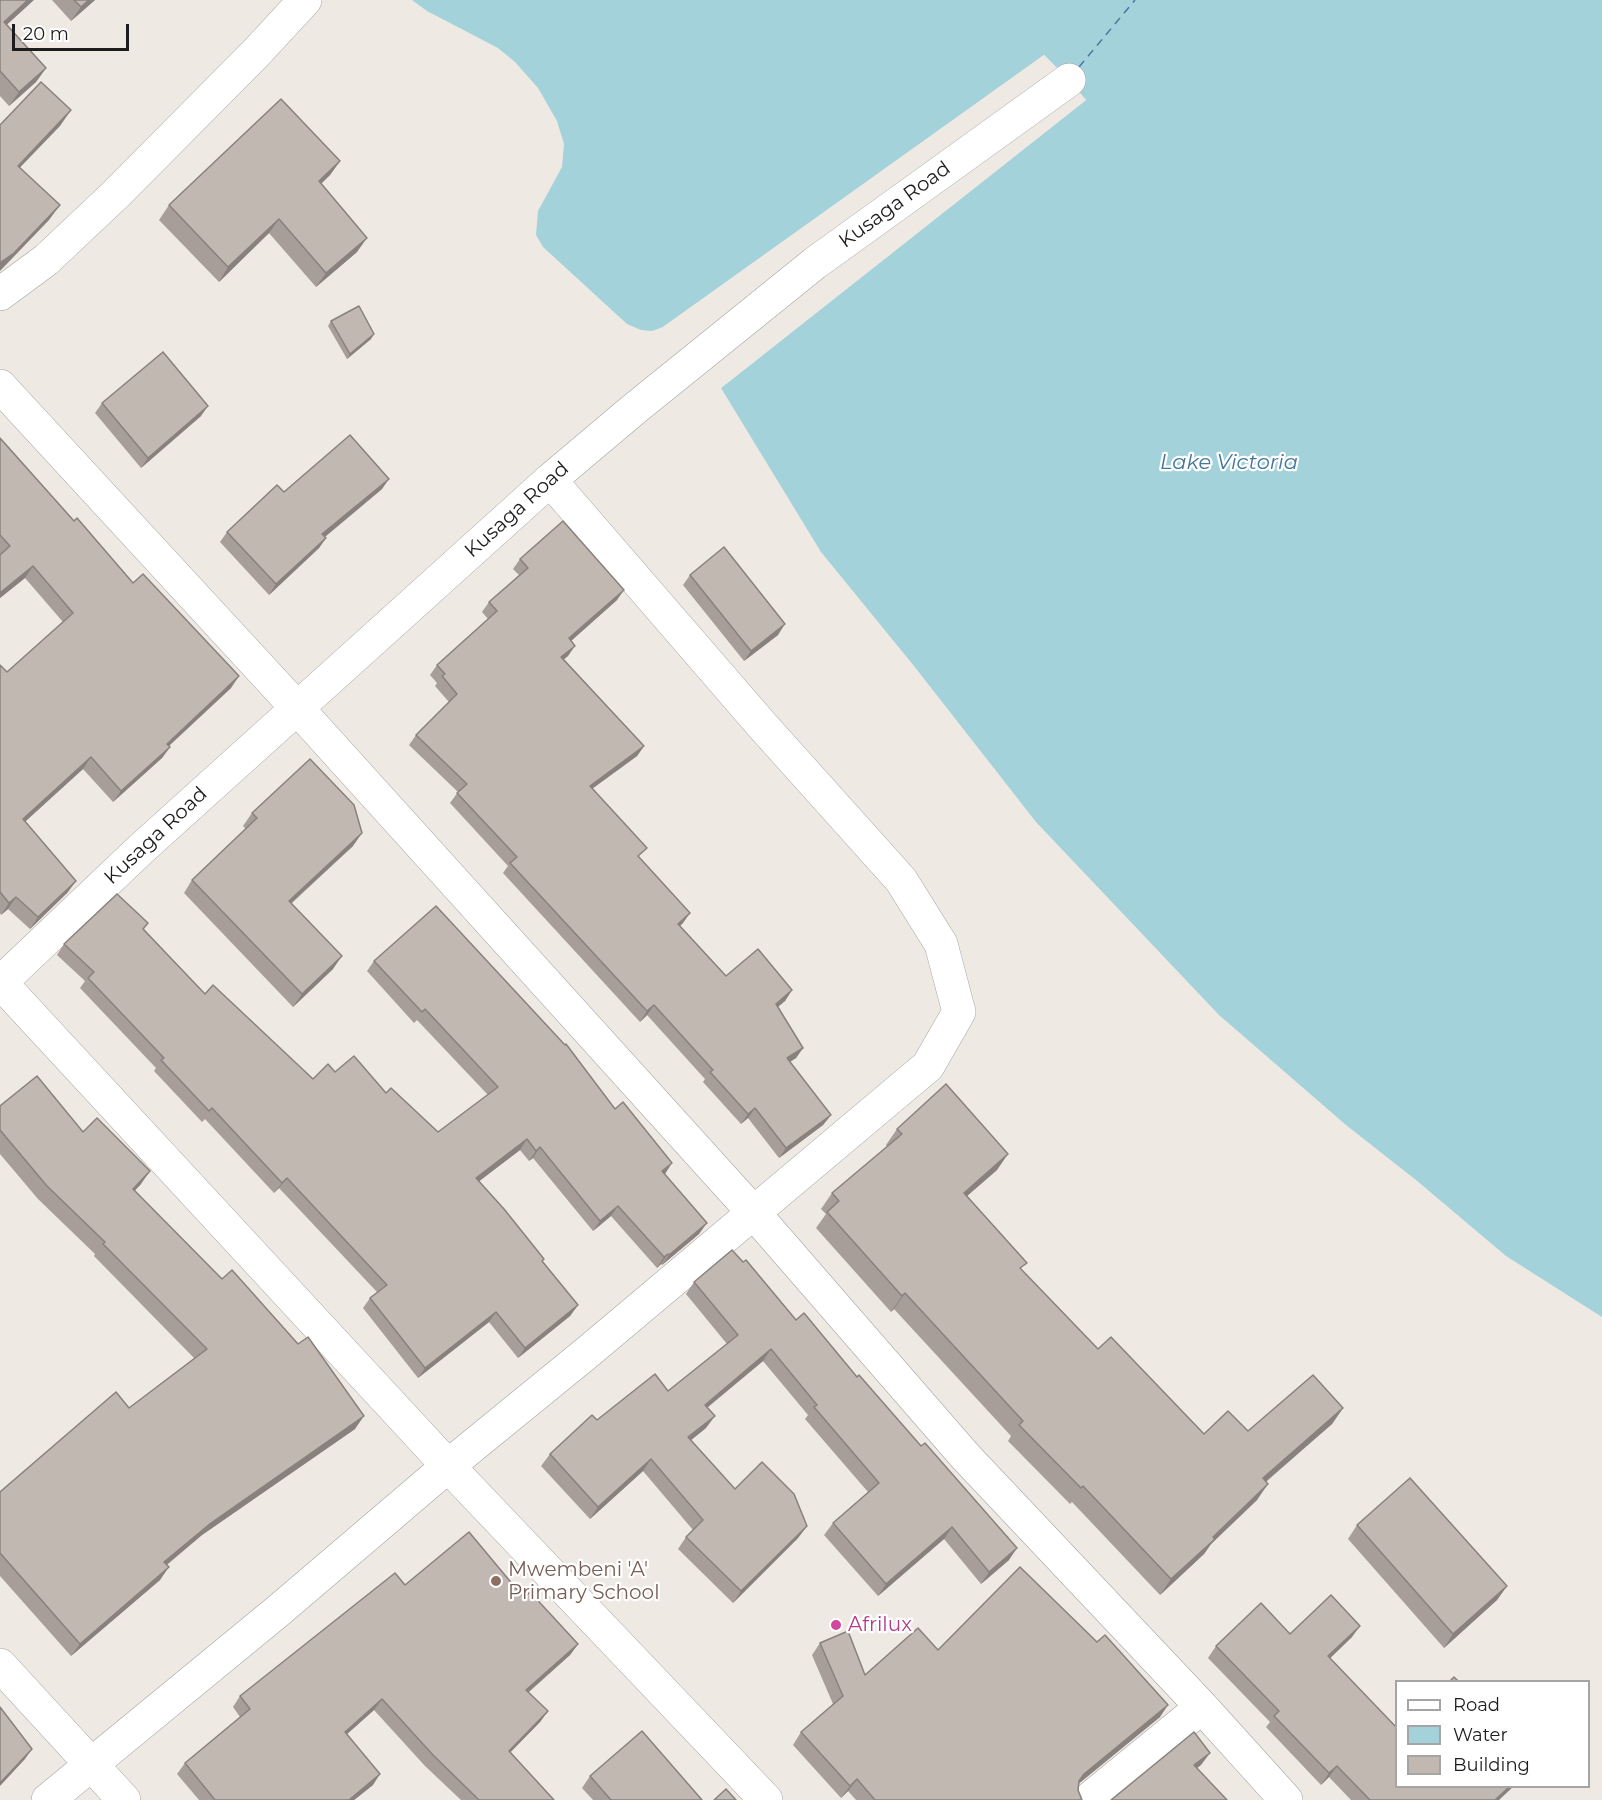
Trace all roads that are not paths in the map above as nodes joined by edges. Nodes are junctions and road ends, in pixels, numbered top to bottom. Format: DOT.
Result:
graph roads {
  1 [pos="305,0"];
  2 [pos="1069,80"];
  3 [pos="0,294"];
  4 [pos="0,386"];
  5 [pos="550,480"];
  6 [pos="297,708"];
  7 [pos="0,983"];
  8 [pos="753,1212"];
  9 [pos="448,1466"];
  10 [pos="0,1665"];
  11 [pos="1202,1707"];
  12 [pos="92,1765"];
  13 [pos="48,1800"];
  14 [pos="124,1800"];
  15 [pos="766,1800"];
  16 [pos="1089,1800"];
  17 [pos="1286,1800"];
  1 -- 3 [label="street"];
  2 -- 5 [label="street, Kusaga Road"];
  4 -- 6 [label="street"];
  5 -- 6 [label="street, Kusaga Road"];
  5 -- 8 [label="street"];
  6 -- 7 [label="street, Kusaga Road"];
  6 -- 8 [label="street"];
  7 -- 9 [label="street"];
  8 -- 9 [label="street"];
  8 -- 11 [label="street"];
  9 -- 12 [label="street"];
  9 -- 15 [label="street"];
  10 -- 12 [label="street"];
  11 -- 16 [label="street"];
  11 -- 17 [label="street"];
  12 -- 13 [label="street"];
  12 -- 14 [label="street"];
}
